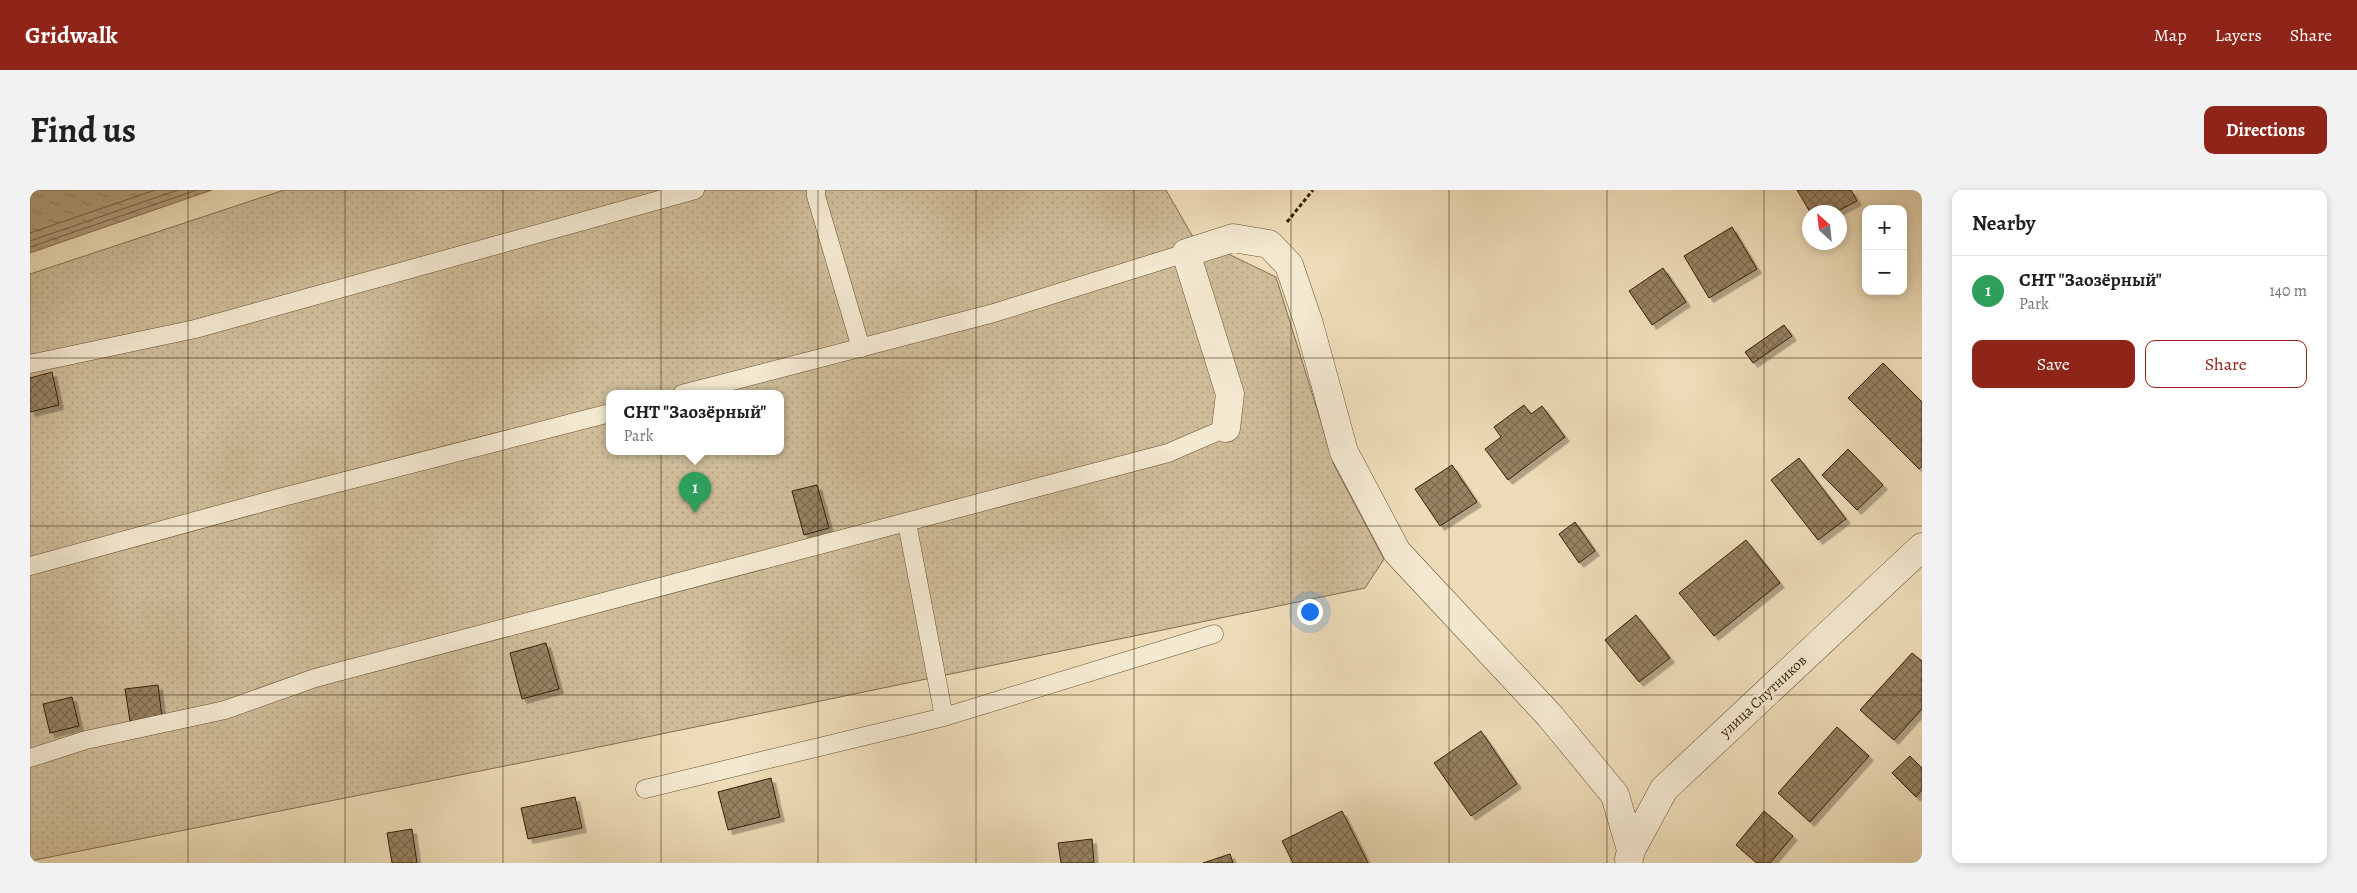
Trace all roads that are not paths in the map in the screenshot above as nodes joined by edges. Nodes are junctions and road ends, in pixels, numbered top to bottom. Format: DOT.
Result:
graph roads {
  1 [pos="695,190"];
  2 [pos="816,190"];
  3 [pos="1186,253"];
  4 [pos="861,348"];
  5 [pos="30,364"];
  6 [pos="698,390"];
  7 [pos="606,414"];
  8 [pos="1226,428"];
  9 [pos="907,523"];
  10 [pos="1922,547"];
  11 [pos="30,566"];
  12 [pos="1214,634"];
  13 [pos="944,717"];
  14 [pos="30,758"];
  15 [pos="645,789"];
  16 [pos="1630,856"];
  1 -- 5 [label="lane"];
  2 -- 4 [label="lane"];
  3 -- 4 [label="lane"];
  3 -- 8 [label="street"];
  3 -- 16 [label="street"];
  4 -- 6 [label="lane"];
  7 -- 11 [label="lane"];
  8 -- 9 [label="lane"];
  9 -- 13 [label="lane"];
  9 -- 14 [label="lane"];
  10 -- 16 [label="street, улица Спутников"];
  12 -- 13 [label="lane"];
  13 -- 15 [label="lane"];
}
